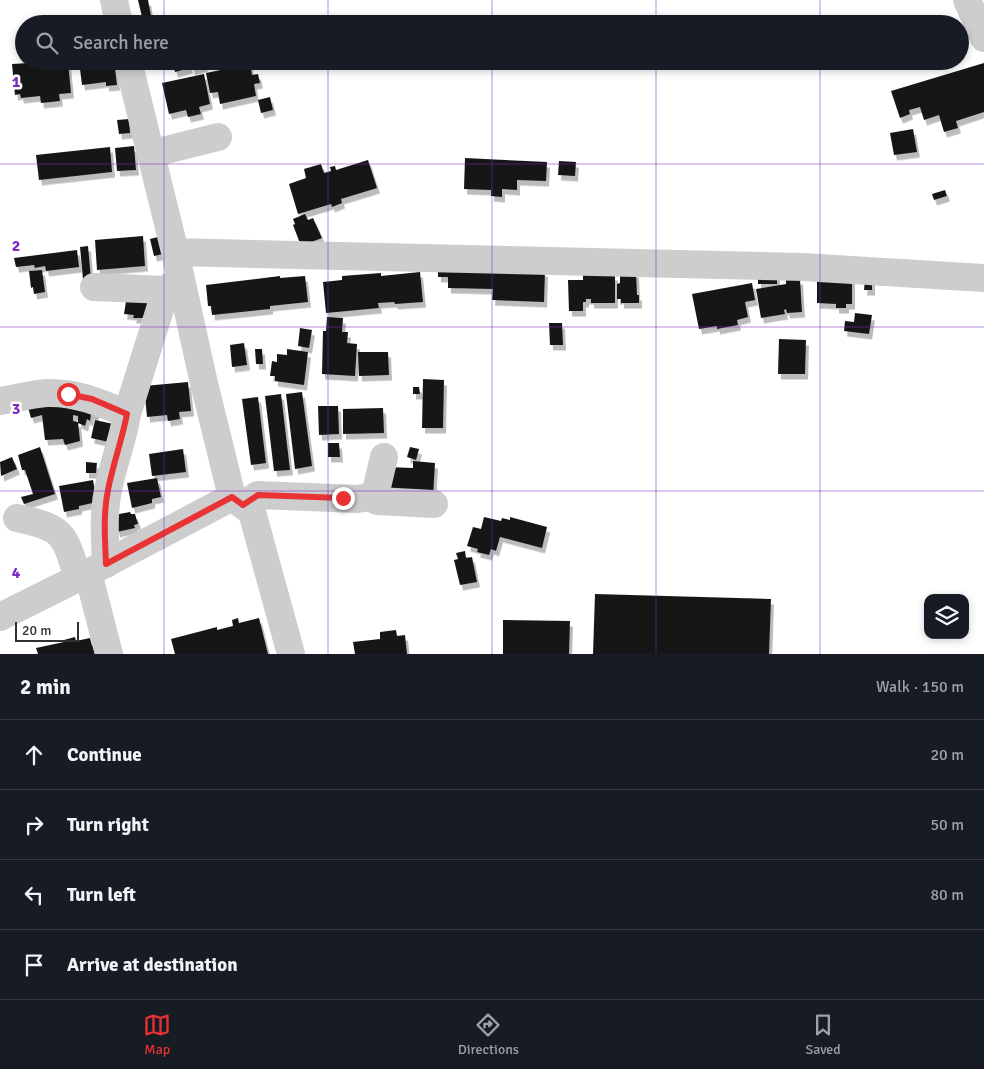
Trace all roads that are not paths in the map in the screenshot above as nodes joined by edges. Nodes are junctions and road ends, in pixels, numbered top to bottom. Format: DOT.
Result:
graph roads {
  1 [pos="114,0"];
  2 [pos="967,0"];
  3 [pos="117,15"];
  4 [pos="984,38"];
  5 [pos="130,70"];
  6 [pos="218,137"];
  7 [pos="150,154"];
  8 [pos="175,252"];
  9 [pos="984,278"];
  10 [pos="174,284"];
  11 [pos="94,287"];
  12 [pos="0,401"];
  13 [pos="127,414"];
  14 [pos="384,457"];
  15 [pos="369,497"];
  16 [pos="237,501"];
  17 [pos="434,504"];
  18 [pos="17,518"];
  19 [pos="91,572"];
  20 [pos="0,617"];
  21 [pos="109,654"];
  22 [pos="291,654"];
  1 -- 3 [label="street"];
  2 -- 4 [label="street"];
  5 -- 7 [label="street"];
  6 -- 7 [label="street"];
  7 -- 8 [label="street"];
  8 -- 9 [label="street"];
  8 -- 10 [label="street"];
  10 -- 11 [label="street"];
  10 -- 13 [label="street"];
  10 -- 16 [label="street"];
  12 -- 13 [label="street"];
  13 -- 19 [label="street"];
  14 -- 15 [label="street"];
  15 -- 16 [label="street"];
  15 -- 17 [label="street"];
  16 -- 19 [label="street"];
  16 -- 22 [label="street"];
  18 -- 19 [label="street"];
  19 -- 20 [label="street"];
  19 -- 21 [label="street"];
}
